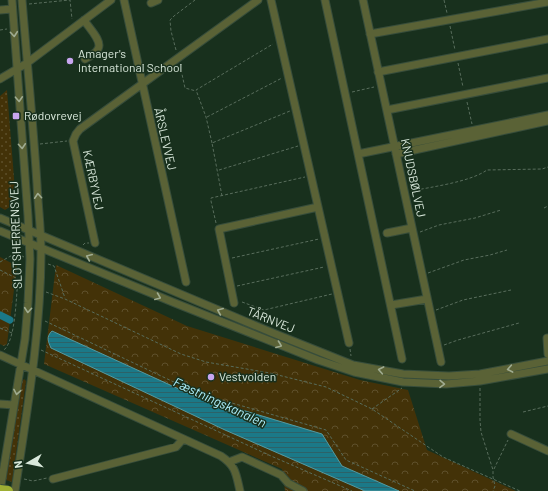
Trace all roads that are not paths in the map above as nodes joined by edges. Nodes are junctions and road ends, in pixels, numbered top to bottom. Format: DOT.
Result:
graph roads {
  1 [pos="12,0"];
  2 [pos="111,0"];
  3 [pos="124,0"];
  4 [pos="258,0"];
  5 [pos="271,0"];
  6 [pos="325,0"];
  7 [pos="363,0"];
  8 [pos="548,2"];
  9 [pos="22,3"];
  10 [pos="12,9"];
  11 [pos="0,10"];
  12 [pos="84,20"];
  13 [pos="370,34"];
  14 [pos="548,39"];
  15 [pos="85,59"];
  16 [pos="27,63"];
  17 [pos="17,68"];
  18 [pos="378,72"];
  19 [pos="0,78"];
  20 [pos="548,78"];
  21 [pos="142,84"];
  22 [pos="387,110"];
  23 [pos="548,115"];
  24 [pos="548,121"];
  25 [pos="395,150"];
  26 [pos="358,154"];
  27 [pos="318,207"];
  28 [pos="0,218"];
  29 [pos="28,230"];
  30 [pos="0,231"];
  31 [pos="413,231"];
  32 [pos="387,233"];
  33 [pos="40,235"];
  34 [pos="29,243"];
  35 [pos="95,243"];
  36 [pos="41,248"];
  37 [pos="186,282"];
  38 [pos="427,299"];
  39 [pos="234,301"];
  40 [pos="391,306"];
  41 [pos="547,338"];
  42 [pos="349,343"];
  43 [pos="2,353"];
  44 [pos="548,354"];
  45 [pos="402,359"];
  46 [pos="548,361"];
  47 [pos="441,362"];
  48 [pos="21,365"];
  49 [pos="548,369"];
  50 [pos="33,370"];
  51 [pos="0,404"];
  52 [pos="14,405"];
  53 [pos="511,434"];
  54 [pos="183,439"];
  55 [pos="548,450"];
  56 [pos="229,462"];
  57 [pos="52,479"];
  58 [pos="0,490"];
  59 [pos="8,491"];
  60 [pos="15,491"];
  61 [pos="240,491"];
  62 [pos="303,491"];
  1 -- 10 [label="street, SLOTSHERRENSVEJ"];
  2 -- 12 [label="street"];
  3 -- 21 [label="street, ÅRSLEVVEJ"];
  4 -- 21 [label="street, KÆRBYVEJ"];
  5 -- 27 [label="street"];
  6 -- 26 [label="street"];
  7 -- 13 [label="street, KNUDSBØLVEJ"];
  8 -- 13 [label="street"];
  9 -- 16 [label="street, SLOTSHERRENSVEJ"];
  10 -- 11 [label="street"];
  10 -- 17 [label="street, SLOTSHERRENSVEJ, one-way"];
  12 -- 15 [label="street"];
  12 -- 16 [label="street"];
  13 -- 18 [label="street, KNUDSBØLVEJ"];
  14 -- 18 [label="street"];
  16 -- 17 [label="street"];
  33 -- 16 [label="street, SLOTSHERRENSVEJ, one-way"];
  17 -- 19 [label="street"];
  17 -- 29 [label="street, SLOTSHERRENSVEJ, one-way"];
  18 -- 22 [label="street, KNUDSBØLVEJ"];
  20 -- 22 [label="street"];
  21 -- 35 [label="street, KÆRBYVEJ"];
  21 -- 37 [label="street, ÅRSLEVVEJ"];
  22 -- 25 [label="street, KNUDSBØLVEJ"];
  23 -- 25 [label="street"];
  24 -- 25 [label="street"];
  25 -- 26 [label="street"];
  25 -- 31 [label="street, KNUDSBØLVEJ"];
  26 -- 40 [label="street"];
  27 -- 39 [label="street"];
  27 -- 42 [label="street"];
  28 -- 29 [label="street, TÅRNVEJ"];
  29 -- 33 [label="street, TÅRNVEJ"];
  29 -- 34 [label="street, SLOTSHERRENSVEJ"];
  30 -- 34 [label="street, TÅRNVEJ"];
  31 -- 32 [label="street"];
  31 -- 38 [label="street, KNUDSBØLVEJ"];
  33 -- 36 [label="street, SLOTSHERRENSVEJ"];
  46 -- 33 [label="street, TÅRNVEJ, one-way"];
  34 -- 36 [label="street, TÅRNVEJ"];
  34 -- 48 [label="street, SLOTSHERRENSVEJ, one-way"];
  36 -- 49 [label="street, TÅRNVEJ, one-way"];
  36 -- 50 [label="street, SLOTSHERRENSVEJ"];
  38 -- 40 [label="street"];
  38 -- 47 [label="street, KNUDSBØLVEJ"];
  40 -- 45 [label="street"];
  41 -- 44 [label="street"];
  43 -- 48 [label="street"];
  48 -- 50 [label="street"];
  48 -- 52 [label="street, SLOTSHERRENSVEJ, one-way"];
  50 -- 54 [label="street"];
  50 -- 60 [label="street, SLOTSHERRENSVEJ"];
  51 -- 52 [label="street"];
  52 -- 58 [label="street, SLOTSHERRENSVEJ"];
  53 -- 55 [label="street"];
  54 -- 56 [label="street"];
  54 -- 57 [label="street"];
  56 -- 61 [label="street"];
  56 -- 62 [label="street"];
  58 -- 59 [label="highway, bridge"];
}
